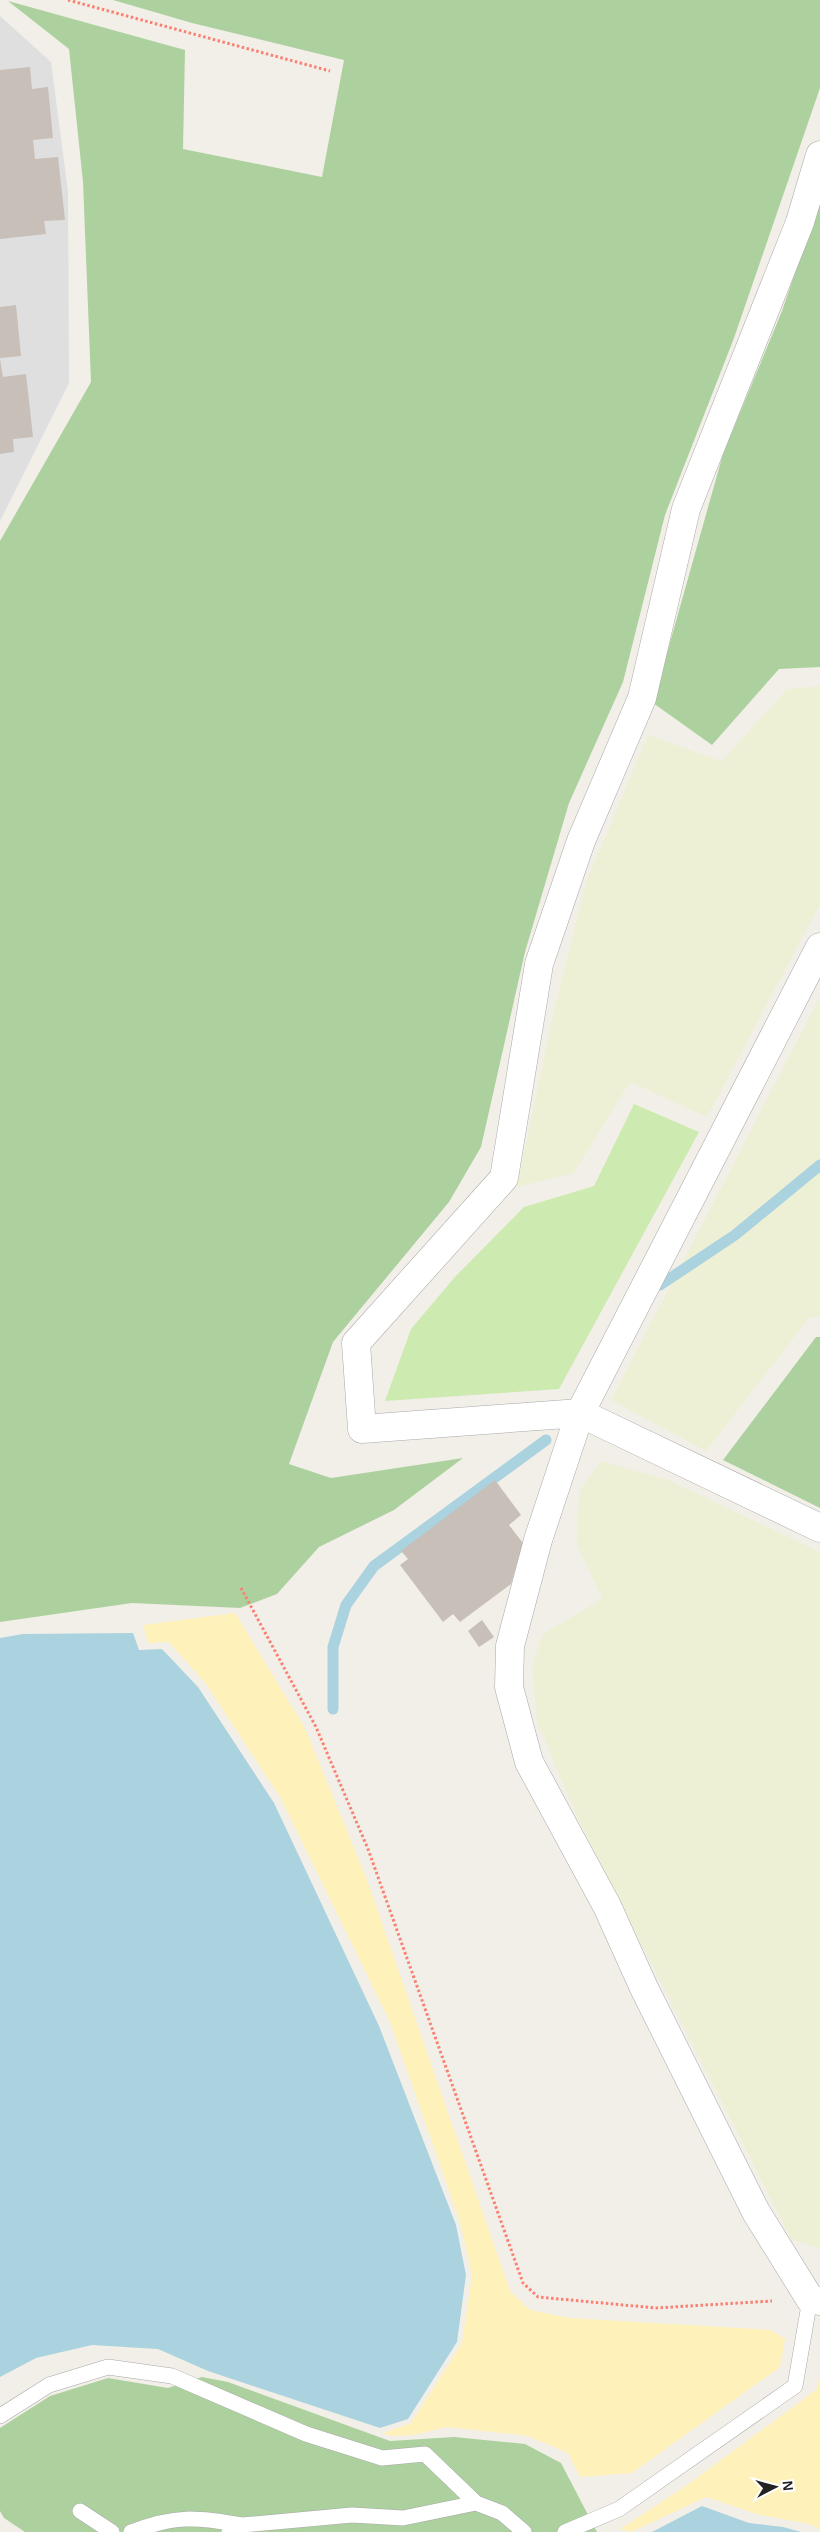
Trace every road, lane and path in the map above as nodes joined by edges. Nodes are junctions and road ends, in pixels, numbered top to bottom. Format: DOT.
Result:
graph roads {
  1 [pos="68,0"];
  2 [pos="330,71"];
  3 [pos="820,155"];
  4 [pos="820,947"];
  5 [pos="580,1413"];
  6 [pos="820,1528"];
  7 [pos="241,1588"];
  8 [pos="815,2300"];
  9 [pos="0,2416"];
  10 [pos="476,2503"];
  11 [pos="80,2511"];
  12 [pos="236,2529"];
  13 [pos="112,2532"];
  14 [pos="131,2532"];
  15 [pos="524,2532"];
  16 [pos="565,2532"];
  1 -- 2 [label="path"];
  3 -- 5 [label="street"];
  4 -- 5 [label="street"];
  5 -- 6 [label="street"];
  5 -- 8 [label="street"];
  7 -- 8 [label="path"];
  8 -- 16 [label="lane"];
  9 -- 10 [label="lane"];
  10 -- 12 [label="lane"];
  10 -- 15 [label="lane"];
  11 -- 13 [label="lane"];
  12 -- 14 [label="lane"];
}
